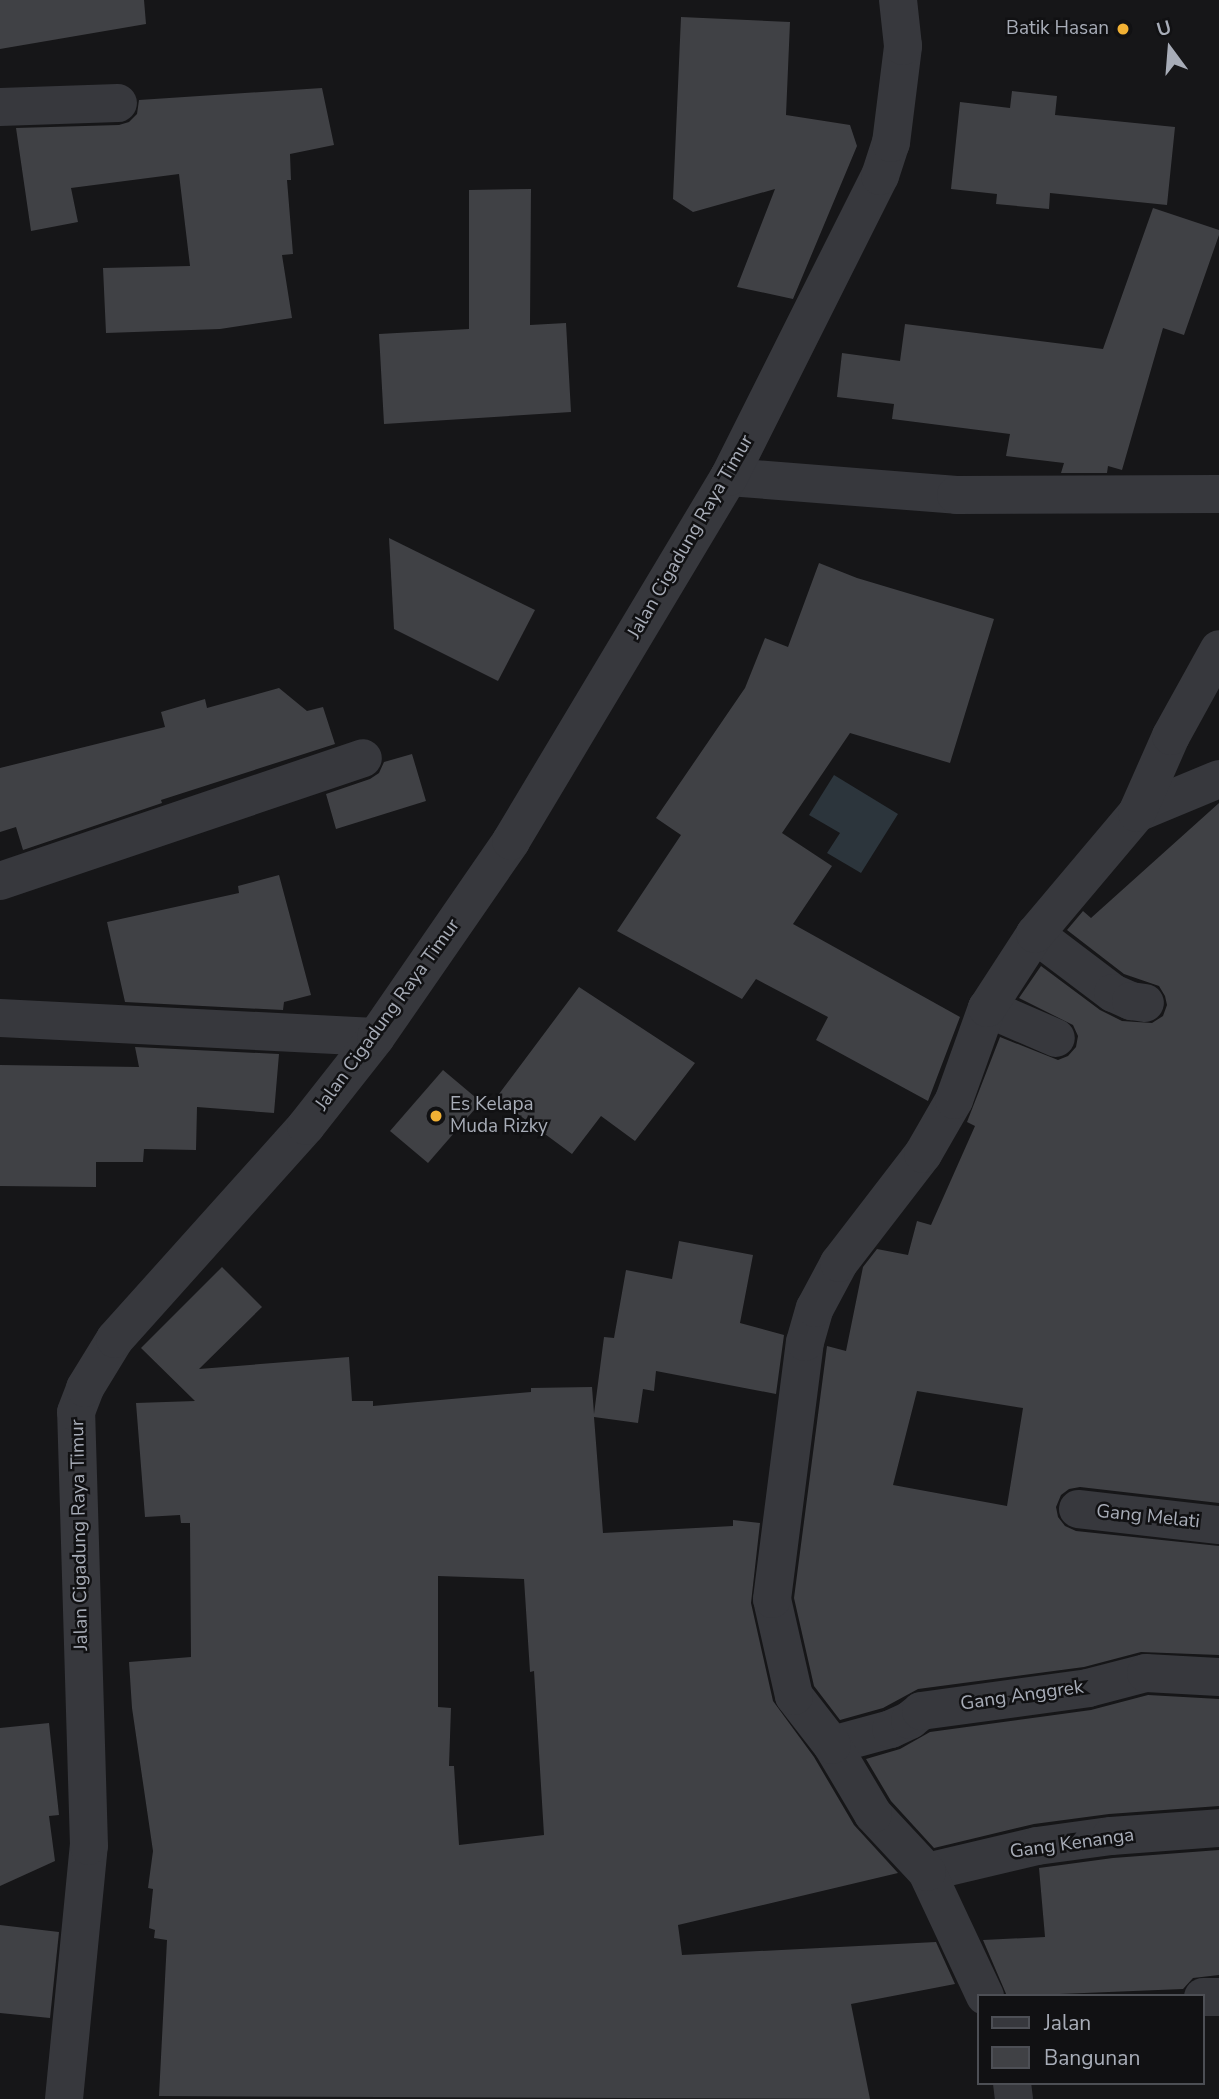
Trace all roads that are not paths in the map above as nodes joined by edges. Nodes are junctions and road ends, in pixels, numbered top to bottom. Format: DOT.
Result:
graph roads {
  1 [pos="898,0"];
  2 [pos="118,103"];
  3 [pos="0,107"];
  4 [pos="729,477"];
  5 [pos="1219,494"];
  6 [pos="1219,649"];
  7 [pos="363,758"];
  8 [pos="1219,779"];
  9 [pos="1137,813"];
  10 [pos="0,881"];
  11 [pos="1035,934"];
  12 [pos="1145,1003"];
  13 [pos="987,1008"];
  14 [pos="0,1018"];
  15 [pos="376,1037"];
  16 [pos="1056,1038"];
  17 [pos="1078,1509"];
  18 [pos="1219,1525"];
  19 [pos="1219,1677"];
  20 [pos="832,1745"];
  21 [pos="1219,1828"];
  22 [pos="927,1872"];
  23 [pos="984,1994"];
  24 [pos="64,2099"];
  1 -- 4 [label="street, Jalan Cigadung Raya Timur"];
  2 -- 3 [label="street"];
  4 -- 5 [label="street"];
  4 -- 15 [label="street, Jalan Cigadung Raya Timur"];
  6 -- 9 [label="street"];
  7 -- 10 [label="street"];
  8 -- 9 [label="street"];
  9 -- 11 [label="street"];
  11 -- 12 [label="street"];
  11 -- 13 [label="street"];
  13 -- 16 [label="street"];
  13 -- 20 [label="street"];
  14 -- 15 [label="street"];
  15 -- 24 [label="street, Jalan Cigadung Raya Timur"];
  17 -- 18 [label="street, Gang Melati"];
  19 -- 20 [label="street, Gang Anggrek"];
  20 -- 22 [label="street"];
  21 -- 22 [label="street, Gang Kenanga"];
  22 -- 23 [label="street"];
}
